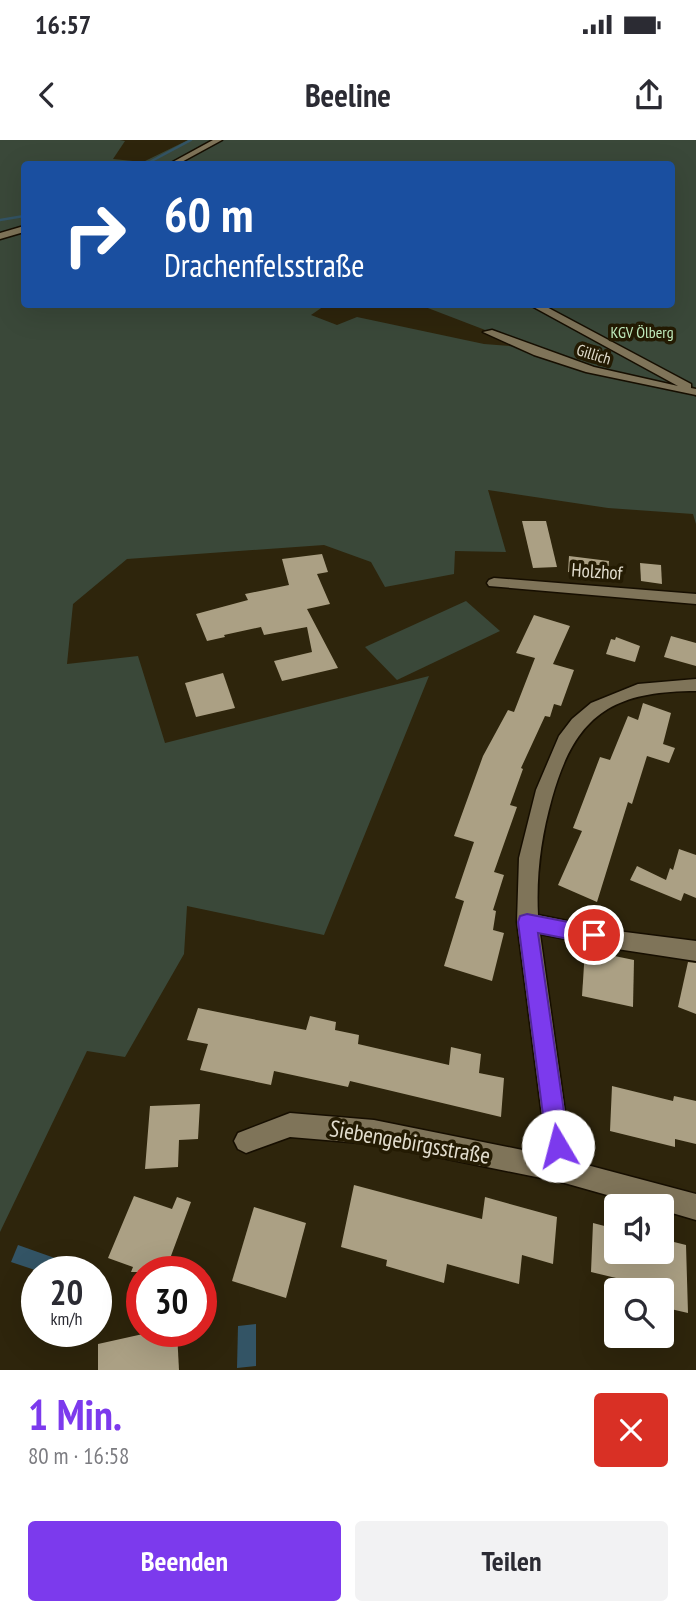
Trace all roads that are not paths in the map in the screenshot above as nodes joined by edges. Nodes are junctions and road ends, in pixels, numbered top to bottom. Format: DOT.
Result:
graph roads {
  1 [pos="218,140"];
  2 [pos="179,161"];
  3 [pos="21,230"];
  4 [pos="0,236"];
  5 [pos="540,308"];
  6 [pos="488,332"];
  7 [pos="696,391"];
  8 [pos="494,583"];
  9 [pos="696,599"];
  10 [pos="696,685"];
  11 [pos="527,922"];
  12 [pos="696,951"];
  13 [pos="246,1141"];
  14 [pos="561,1170"];
  15 [pos="696,1207"];
  1 -- 2 [label="street"];
  3 -- 4 [label="street"];
  5 -- 7 [label="street"];
  6 -- 7 [label="street, Gillich"];
  8 -- 9 [label="street, Holzhof"];
  10 -- 11 [label="street"];
  11 -- 12 [label="street"];
  11 -- 14 [label="street"];
  13 -- 14 [label="street, Siebengebirgsstraße"];
  14 -- 15 [label="street, Siebengebirgsstraße"];
}
